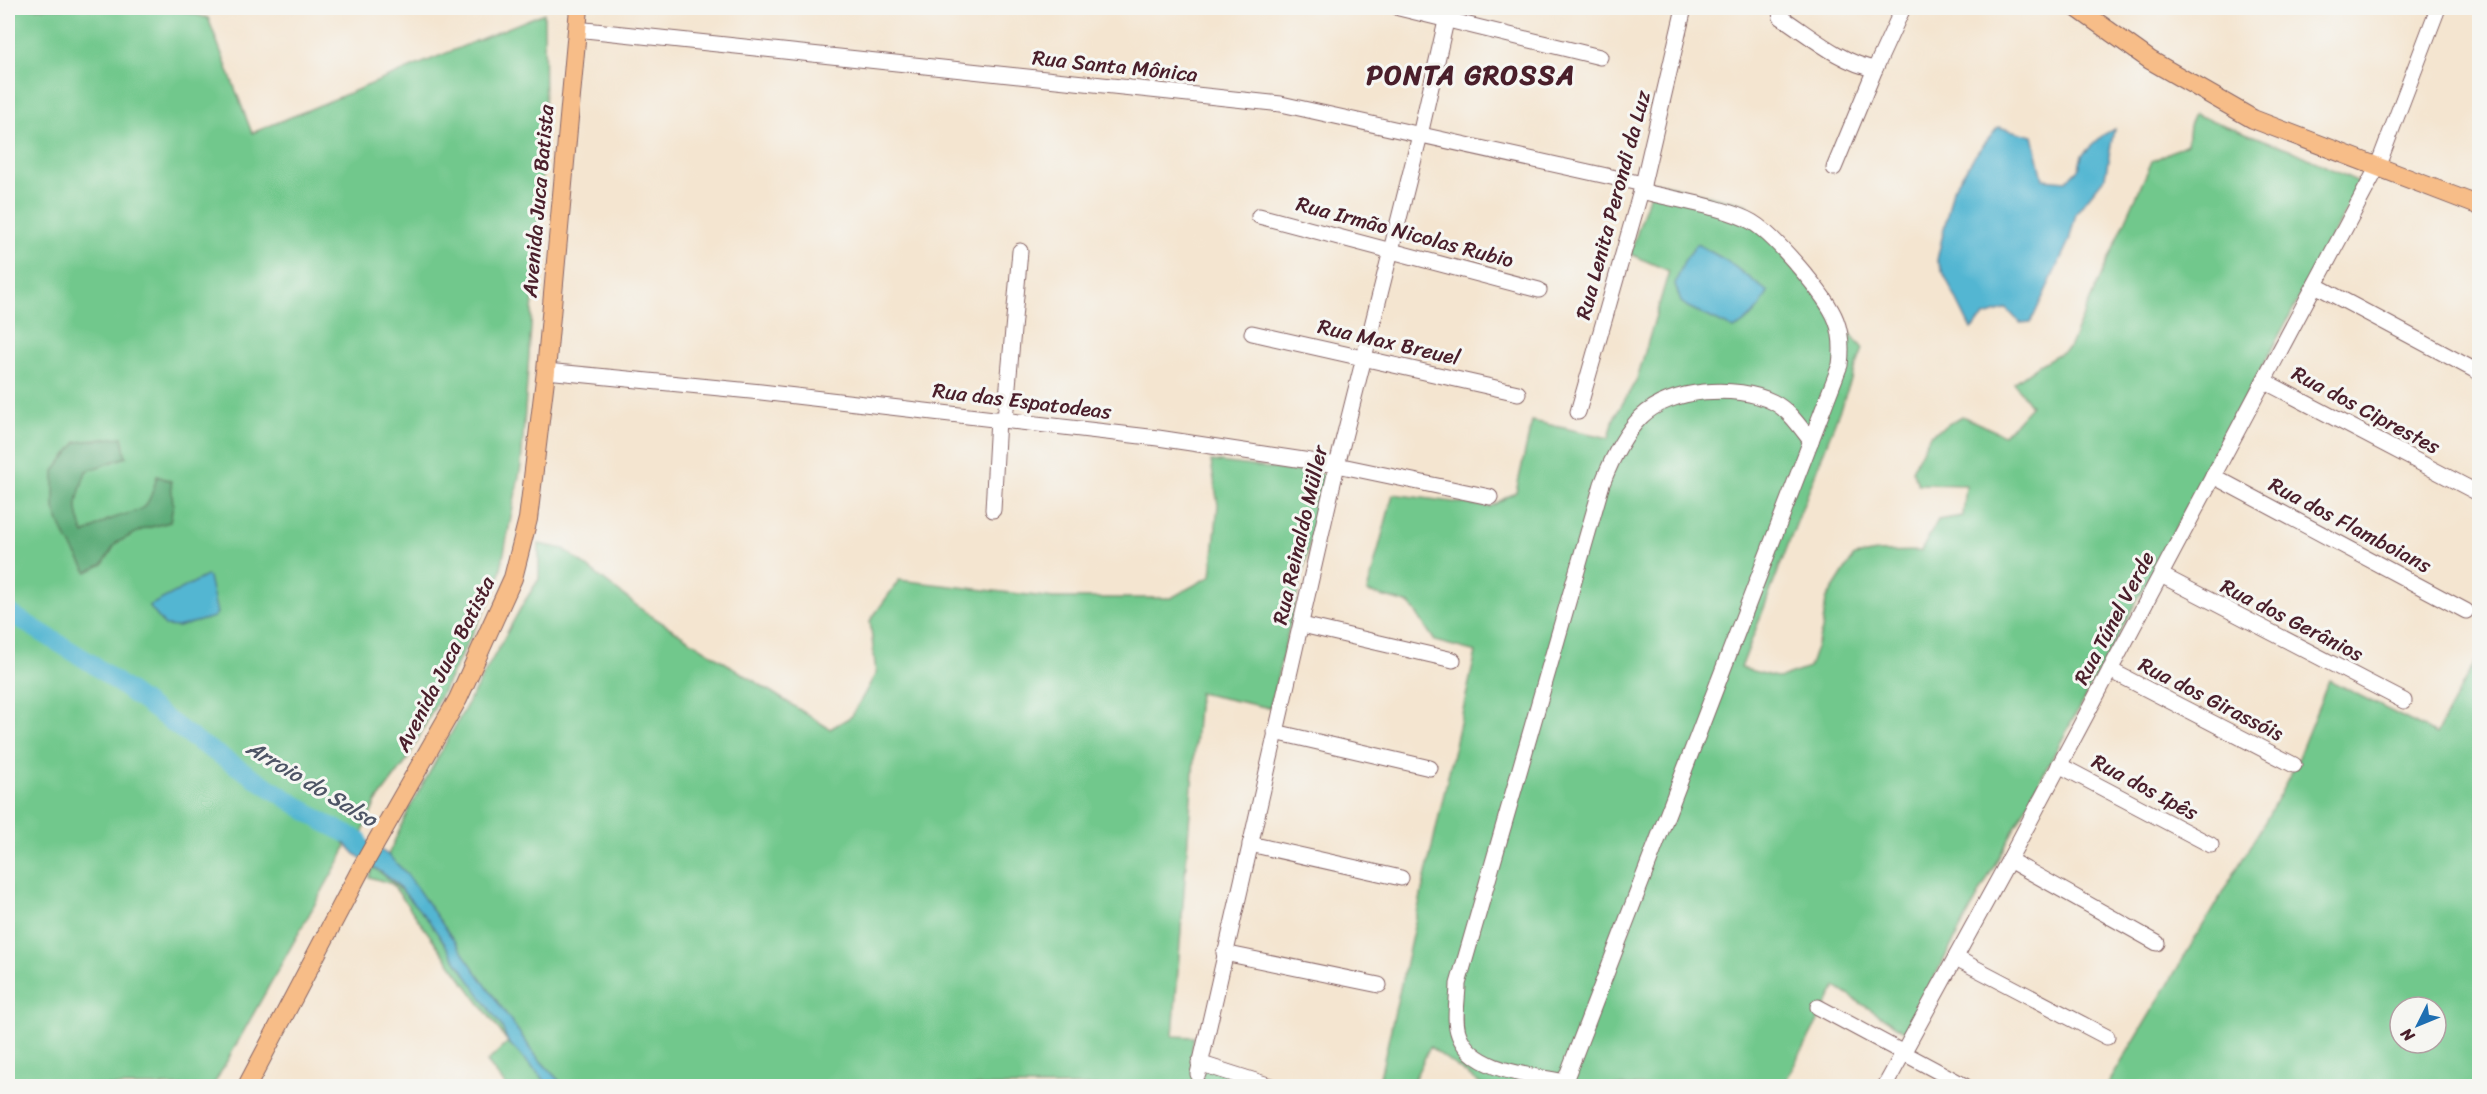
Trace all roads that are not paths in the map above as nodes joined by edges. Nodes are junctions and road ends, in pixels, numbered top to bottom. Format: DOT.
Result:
graph roads {
  1 [pos="579,8"];
  2 [pos="1399,8"];
  3 [pos="1684,8"];
  4 [pos="1779,8"];
  5 [pos="1904,8"];
  6 [pos="2079,8"];
  7 [pos="2438,8"];
  8 [pos="1447,13"];
  9 [pos="576,29"];
  10 [pos="1600,57"];
  11 [pos="1875,69"];
  12 [pos="1420,135"];
  13 [pos="1834,168"];
  14 [pos="2377,168"];
  15 [pos="1642,188"];
  16 [pos="2480,207"];
  17 [pos="1259,216"];
  18 [pos="1391,250"];
  19 [pos="1020,251"];
  20 [pos="2315,285"];
  21 [pos="1539,290"];
  22 [pos="1251,333"];
  23 [pos="1364,358"];
  24 [pos="546,371"];
  25 [pos="2480,373"];
  26 [pos="2264,381"];
  27 [pos="1518,393"];
  28 [pos="1578,412"];
  29 [pos="1001,419"];
  30 [pos="1811,441"];
  31 [pos="1337,465"];
  32 [pos="2213,476"];
  33 [pos="2480,494"];
  34 [pos="1490,497"];
  35 [pos="993,510"];
  36 [pos="2161,575"];
  37 [pos="2466,611"];
  38 [pos="1302,625"];
  39 [pos="1453,660"];
  40 [pos="2109,670"];
  41 [pos="2404,701"];
  42 [pos="1275,732"];
  43 [pos="2059,765"];
  44 [pos="2294,765"];
  45 [pos="1430,768"];
  46 [pos="1250,844"];
  47 [pos="2211,845"];
  48 [pos="2009,860"];
  49 [pos="1401,878"];
  50 [pos="2157,943"];
  51 [pos="1224,953"];
  52 [pos="1956,958"];
  53 [pos="1379,985"];
  54 [pos="1818,1007"];
  55 [pos="2107,1037"];
  56 [pos="1904,1054"];
  57 [pos="1564,1084"];
  58 [pos="246,1086"];
  59 [pos="1271,1086"];
  60 [pos="1885,1086"];
  61 [pos="1965,1086"];
  1 -- 9 [label="main road, Avenida Juca Batista"];
  2 -- 8 [label="street"];
  3 -- 15 [label="street, Rua Lenita Perondi da Luz"];
  4 -- 11 [label="street"];
  5 -- 11 [label="street"];
  6 -- 14 [label="main road"];
  7 -- 14 [label="street, Rua Túnel Verde"];
  8 -- 10 [label="street"];
  8 -- 12 [label="street, Rua Reinaldo Müller"];
  9 -- 12 [label="street, Rua Santa Mônica"];
  9 -- 24 [label="main road, Avenida Juca Batista"];
  11 -- 13 [label="street"];
  12 -- 15 [label="street, Rua Santa Mônica"];
  12 -- 18 [label="street, Rua Reinaldo Müller"];
  14 -- 16 [label="main road"];
  14 -- 20 [label="street, Rua Túnel Verde"];
  15 -- 28 [label="street, Rua Lenita Perondi da Luz"];
  15 -- 30 [label="street, Rua Santa Mônica"];
  17 -- 18 [label="street, Rua Irmão Nicolas Rubio"];
  18 -- 21 [label="street, Rua Irmão Nicolas Rubio"];
  18 -- 23 [label="street, Rua Reinaldo Müller"];
  19 -- 29 [label="street"];
  20 -- 25 [label="street"];
  20 -- 26 [label="street, Rua Túnel Verde"];
  22 -- 23 [label="street, Rua Max Breuel"];
  23 -- 27 [label="street, Rua Max Breuel"];
  23 -- 31 [label="street, Rua Reinaldo Müller"];
  24 -- 29 [label="street, Rua das Espatodeas"];
  24 -- 58 [label="main road, Avenida Juca Batista"];
  26 -- 32 [label="street, Rua Túnel Verde"];
  26 -- 33 [label="street, Rua dos Ciprestes"];
  29 -- 31 [label="street, Rua das Espatodeas"];
  29 -- 35 [label="street"];
  30 -- 57 [label="street, Rua Santa Mônica"];
  30 -- 57 [label="street"];
  31 -- 34 [label="street, Rua das Espatodeas"];
  31 -- 38 [label="street, Rua Reinaldo Müller"];
  32 -- 36 [label="street, Rua Túnel Verde"];
  32 -- 37 [label="street, Rua dos Flamboians"];
  36 -- 40 [label="street, Rua Túnel Verde"];
  36 -- 41 [label="street, Rua dos Gerânios"];
  38 -- 39 [label="street"];
  38 -- 42 [label="street, Rua Reinaldo Müller"];
  40 -- 43 [label="street, Rua Túnel Verde"];
  40 -- 44 [label="street, Rua dos Girassóis"];
  42 -- 45 [label="street"];
  42 -- 46 [label="street, Rua Reinaldo Müller"];
  43 -- 47 [label="street, Rua dos Ipês"];
  43 -- 48 [label="street, Rua Túnel Verde"];
  46 -- 49 [label="street"];
  46 -- 51 [label="street, Rua Reinaldo Müller"];
  48 -- 50 [label="street"];
  48 -- 52 [label="street, Rua Túnel Verde"];
  51 -- 53 [label="street"];
  51 -- 59 [label="street, Rua Reinaldo Müller"];
  52 -- 55 [label="street"];
  52 -- 56 [label="street, Rua Túnel Verde"];
  54 -- 56 [label="street"];
  56 -- 60 [label="street, Rua Túnel Verde"];
  56 -- 61 [label="street"];
}
